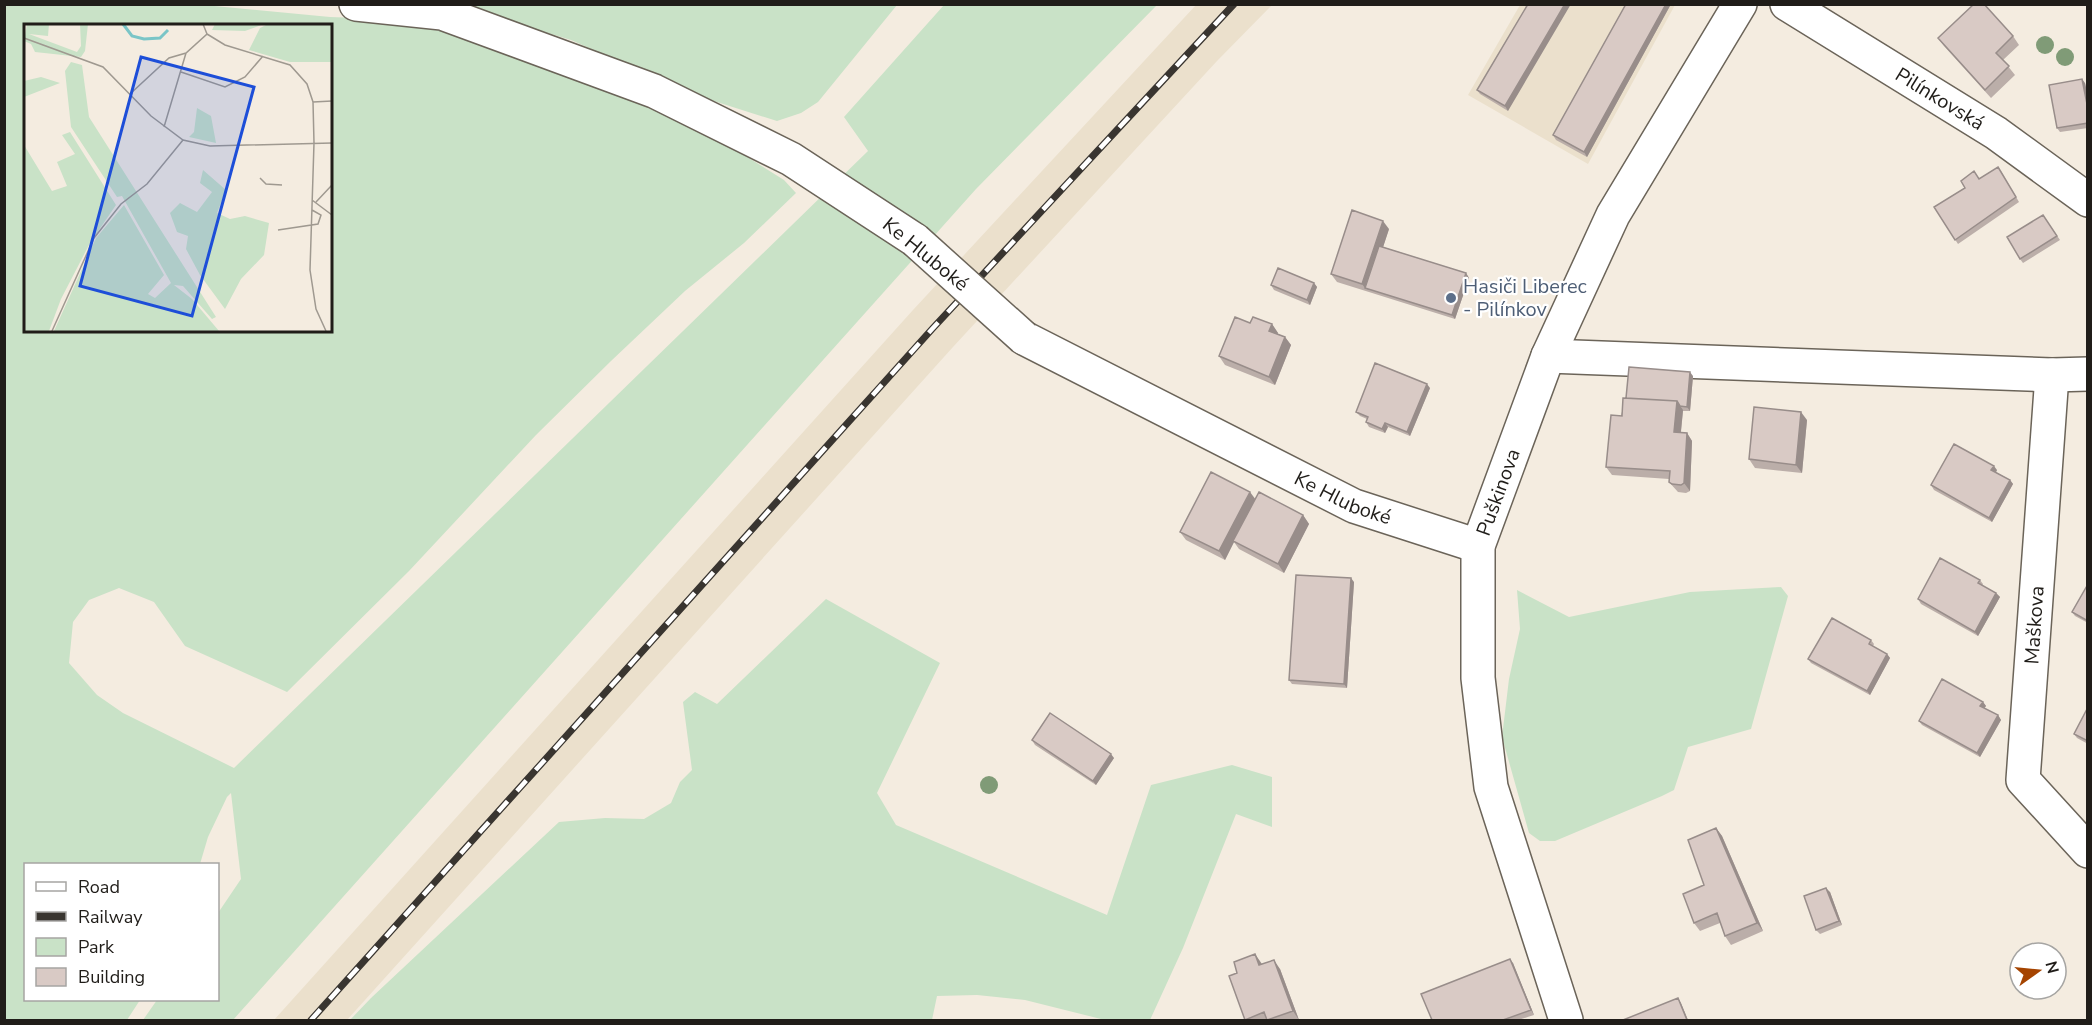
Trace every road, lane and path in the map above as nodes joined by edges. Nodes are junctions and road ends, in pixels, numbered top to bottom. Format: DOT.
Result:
graph roads {
  1 [pos="356,4"];
  2 [pos="1740,4"];
  3 [pos="1787,4"];
  4 [pos="2088,200"];
  5 [pos="1548,356"];
  6 [pos="2088,374"];
  7 [pos="2052,375"];
  8 [pos="1478,546"];
  9 [pos="2088,851"];
  10 [pos="1566,1020"];
  1 -- 8 [label="street, Ke Hluboké, bridge"];
  2 -- 5 [label="street, Puškinova"];
  3 -- 4 [label="street, Pilínkovská"];
  5 -- 7 [label="street"];
  5 -- 8 [label="street, Puškinova"];
  6 -- 7 [label="street"];
  7 -- 9 [label="street, Maškova"];
  8 -- 10 [label="street, Puškinova"];
}
